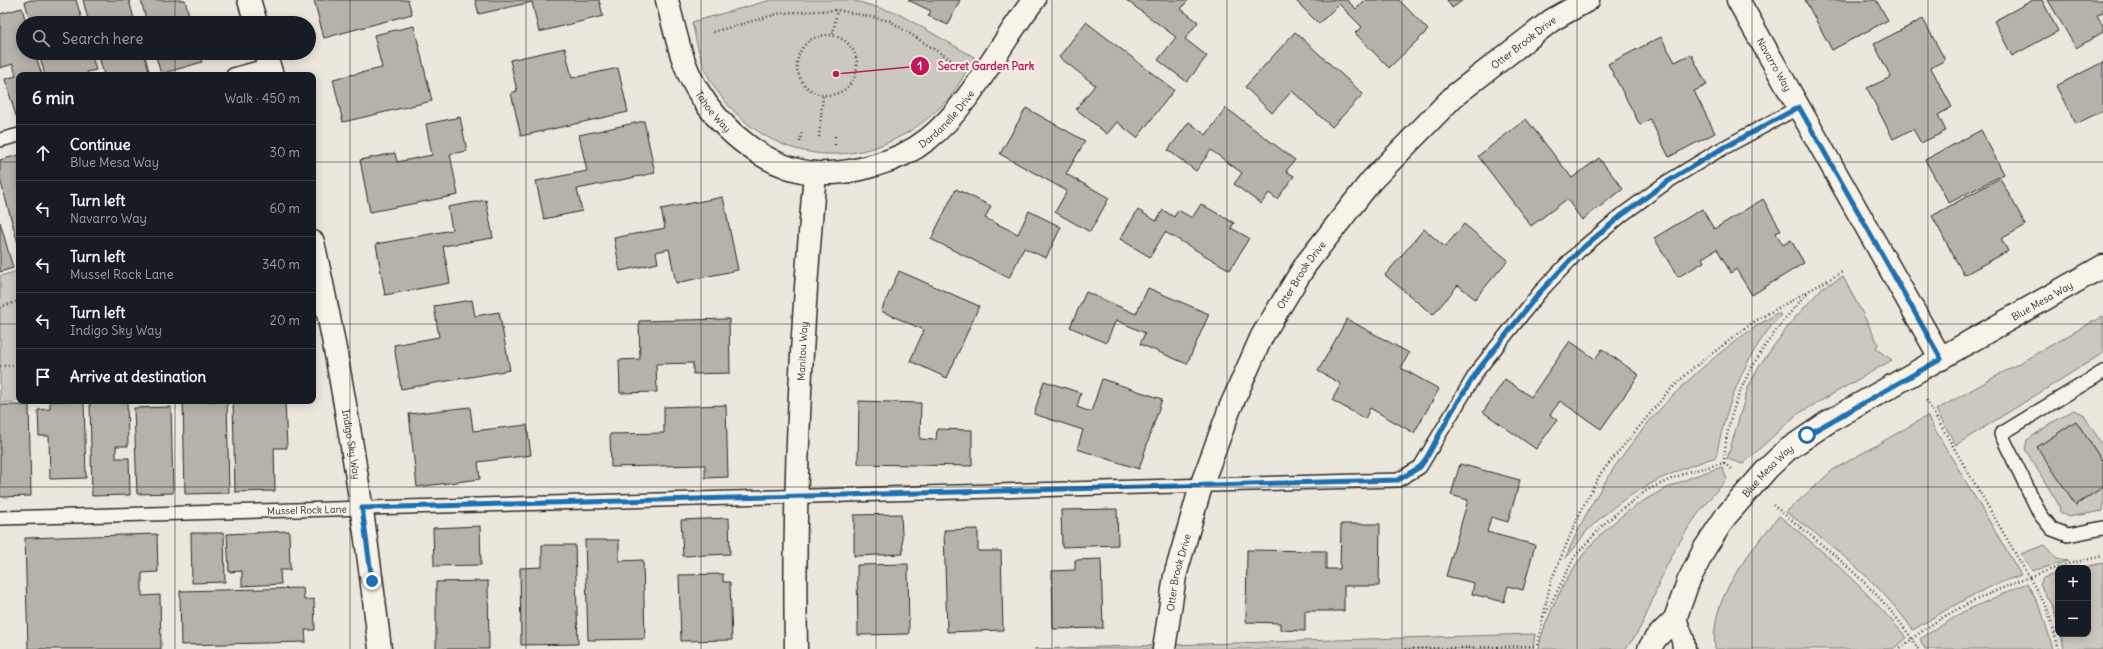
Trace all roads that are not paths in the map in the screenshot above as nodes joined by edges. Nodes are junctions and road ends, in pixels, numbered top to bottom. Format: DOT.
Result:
graph roads {
  1 [pos="249,0"];
  2 [pos="667,0"];
  3 [pos="1034,0"];
  4 [pos="1588,0"];
  5 [pos="1738,0"];
  6 [pos="254,16"];
  7 [pos="269,64"];
  8 [pos="243,72"];
  9 [pos="1799,107"];
  10 [pos="16,136"];
  11 [pos="0,140"];
  12 [pos="815,173"];
  13 [pos="316,257"];
  14 [pos="2103,266"];
  15 [pos="1941,359"];
  16 [pos="2103,372"];
  17 [pos="1201,486"];
  18 [pos="796,497"];
  19 [pos="362,508"];
  20 [pos="0,518"];
  21 [pos="2103,528"];
  22 [pos="1675,619"];
  23 [pos="380,649"];
  24 [pos="796,649"];
  25 [pos="1164,649"];
  26 [pos="1649,649"];
  27 [pos="1684,649"];
  1 -- 6 [label="street"];
  2 -- 12 [label="street, Tahoe Way"];
  3 -- 12 [label="street, Dardanelle Drive"];
  4 -- 17 [label="street, Otter Brook Drive"];
  5 -- 9 [label="street, Navarro Way"];
  7 -- 8 [label="lane"];
  9 -- 15 [label="street, Navarro Way"];
  9 -- 17 [label="lane, Mussel Rock Lane"];
  10 -- 11 [label="lane"];
  12 -- 18 [label="street, Manitou Way"];
  13 -- 19 [label="street, Indigo Sky Way"];
  14 -- 15 [label="street, Blue Mesa Way"];
  15 -- 22 [label="street, Blue Mesa Way"];
  16 -- 21 [label="lane"];
  17 -- 18 [label="lane, Mussel Rock Lane"];
  17 -- 25 [label="street, Otter Brook Drive"];
  18 -- 19 [label="lane, Mussel Rock Lane"];
  18 -- 24 [label="street, Manitou Way"];
  19 -- 20 [label="lane, Mussel Rock Lane"];
  19 -- 23 [label="street, Indigo Sky Way"];
  22 -- 26 [label="street, Blue Mesa Way"];
  22 -- 27 [label="street"];
}
